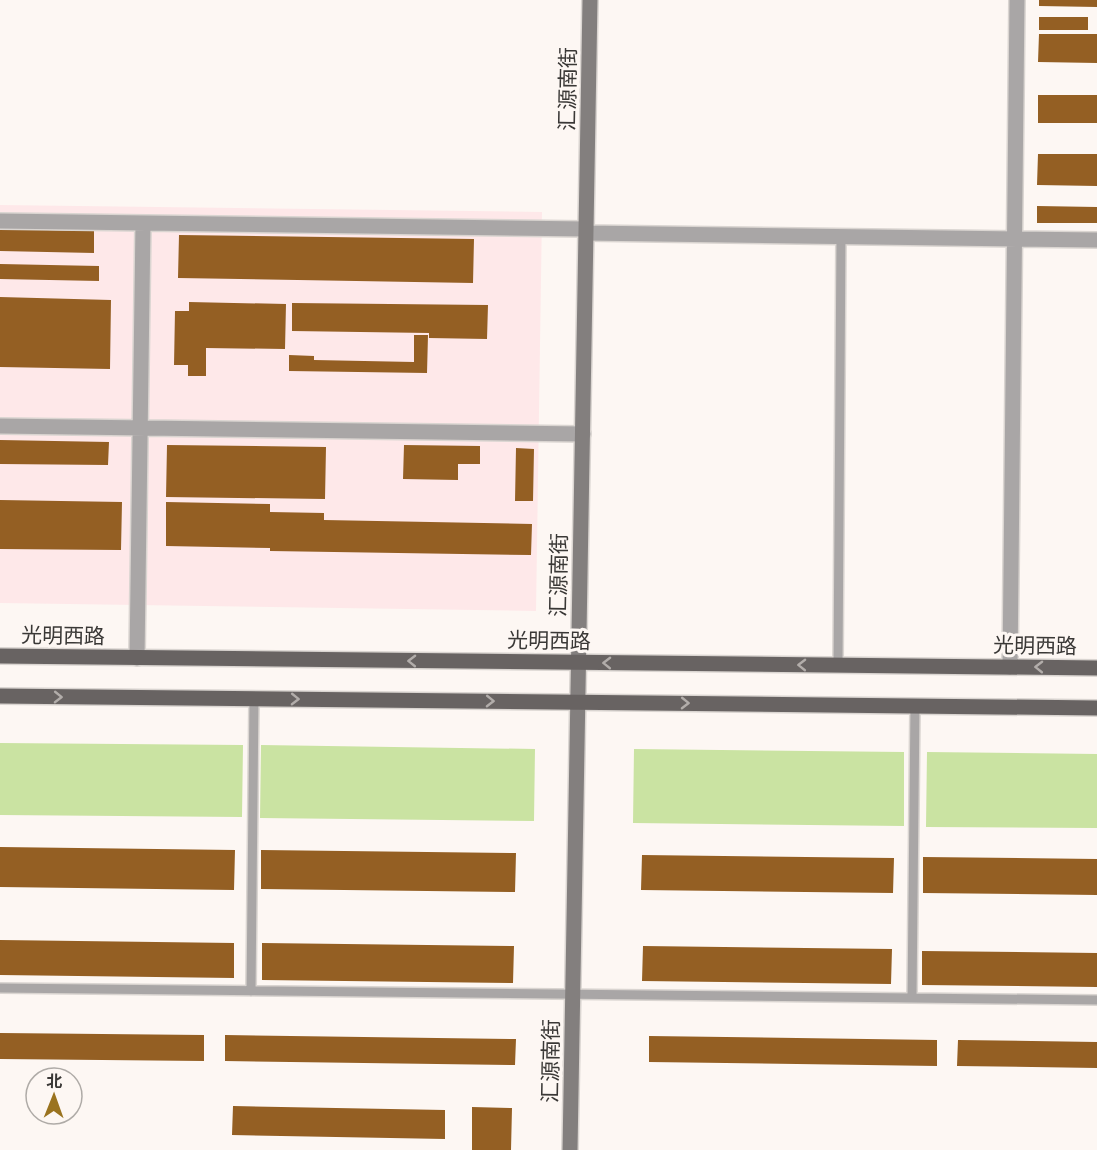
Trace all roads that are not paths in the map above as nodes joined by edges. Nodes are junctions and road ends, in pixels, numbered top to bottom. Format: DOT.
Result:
graph roads {
  1 [pos="590,0"];
  2 [pos="1017,0"];
  3 [pos="0,221"];
  4 [pos="143,223"];
  5 [pos="586,231"];
  6 [pos="841,237"];
  7 [pos="1014,239"];
  8 [pos="1097,240"];
  9 [pos="0,426"];
  10 [pos="141,428"];
  11 [pos="583,434"];
  12 [pos="0,656"];
  13 [pos="137,658"];
  14 [pos="579,662"];
  15 [pos="838,665"];
  16 [pos="1010,667"];
  17 [pos="1097,668"];
  18 [pos="0,696"];
  19 [pos="254,699"];
  20 [pos="578,702"];
  21 [pos="915,706"];
  22 [pos="1097,708"];
  23 [pos="0,988"];
  24 [pos="251,991"];
  25 [pos="573,995"];
  26 [pos="912,998"];
  27 [pos="1097,1000"];
  28 [pos="570,1150"];
  1 -- 5 [label="street, 汇源南街"];
  2 -- 7 [label="street"];
  3 -- 4 [label="street"];
  4 -- 5 [label="street"];
  4 -- 10 [label="street"];
  5 -- 6 [label="street"];
  5 -- 11 [label="street, 汇源南街"];
  6 -- 7 [label="street"];
  6 -- 15 [label="lane"];
  7 -- 8 [label="street"];
  7 -- 16 [label="street"];
  9 -- 10 [label="street"];
  10 -- 11 [label="street"];
  10 -- 13 [label="street"];
  11 -- 14 [label="street, 汇源南街"];
  12 -- 13 [label="main road, 光明西路"];
  14 -- 13 [label="main road, 光明西路, one-way"];
  15 -- 14 [label="main road, 光明西路, one-way"];
  14 -- 20 [label="street, 汇源南街"];
  15 -- 16 [label="main road, 光明西路"];
  17 -- 16 [label="main road, 光明西路, one-way"];
  18 -- 19 [label="main road, one-way"];
  19 -- 20 [label="main road, one-way"];
  19 -- 24 [label="lane"];
  20 -- 21 [label="main road, one-way"];
  20 -- 25 [label="street, 汇源南街"];
  21 -- 22 [label="main road"];
  21 -- 26 [label="lane"];
  23 -- 24 [label="lane"];
  24 -- 25 [label="lane"];
  25 -- 26 [label="lane"];
  25 -- 28 [label="street, 汇源南街"];
  26 -- 27 [label="lane"];
}
